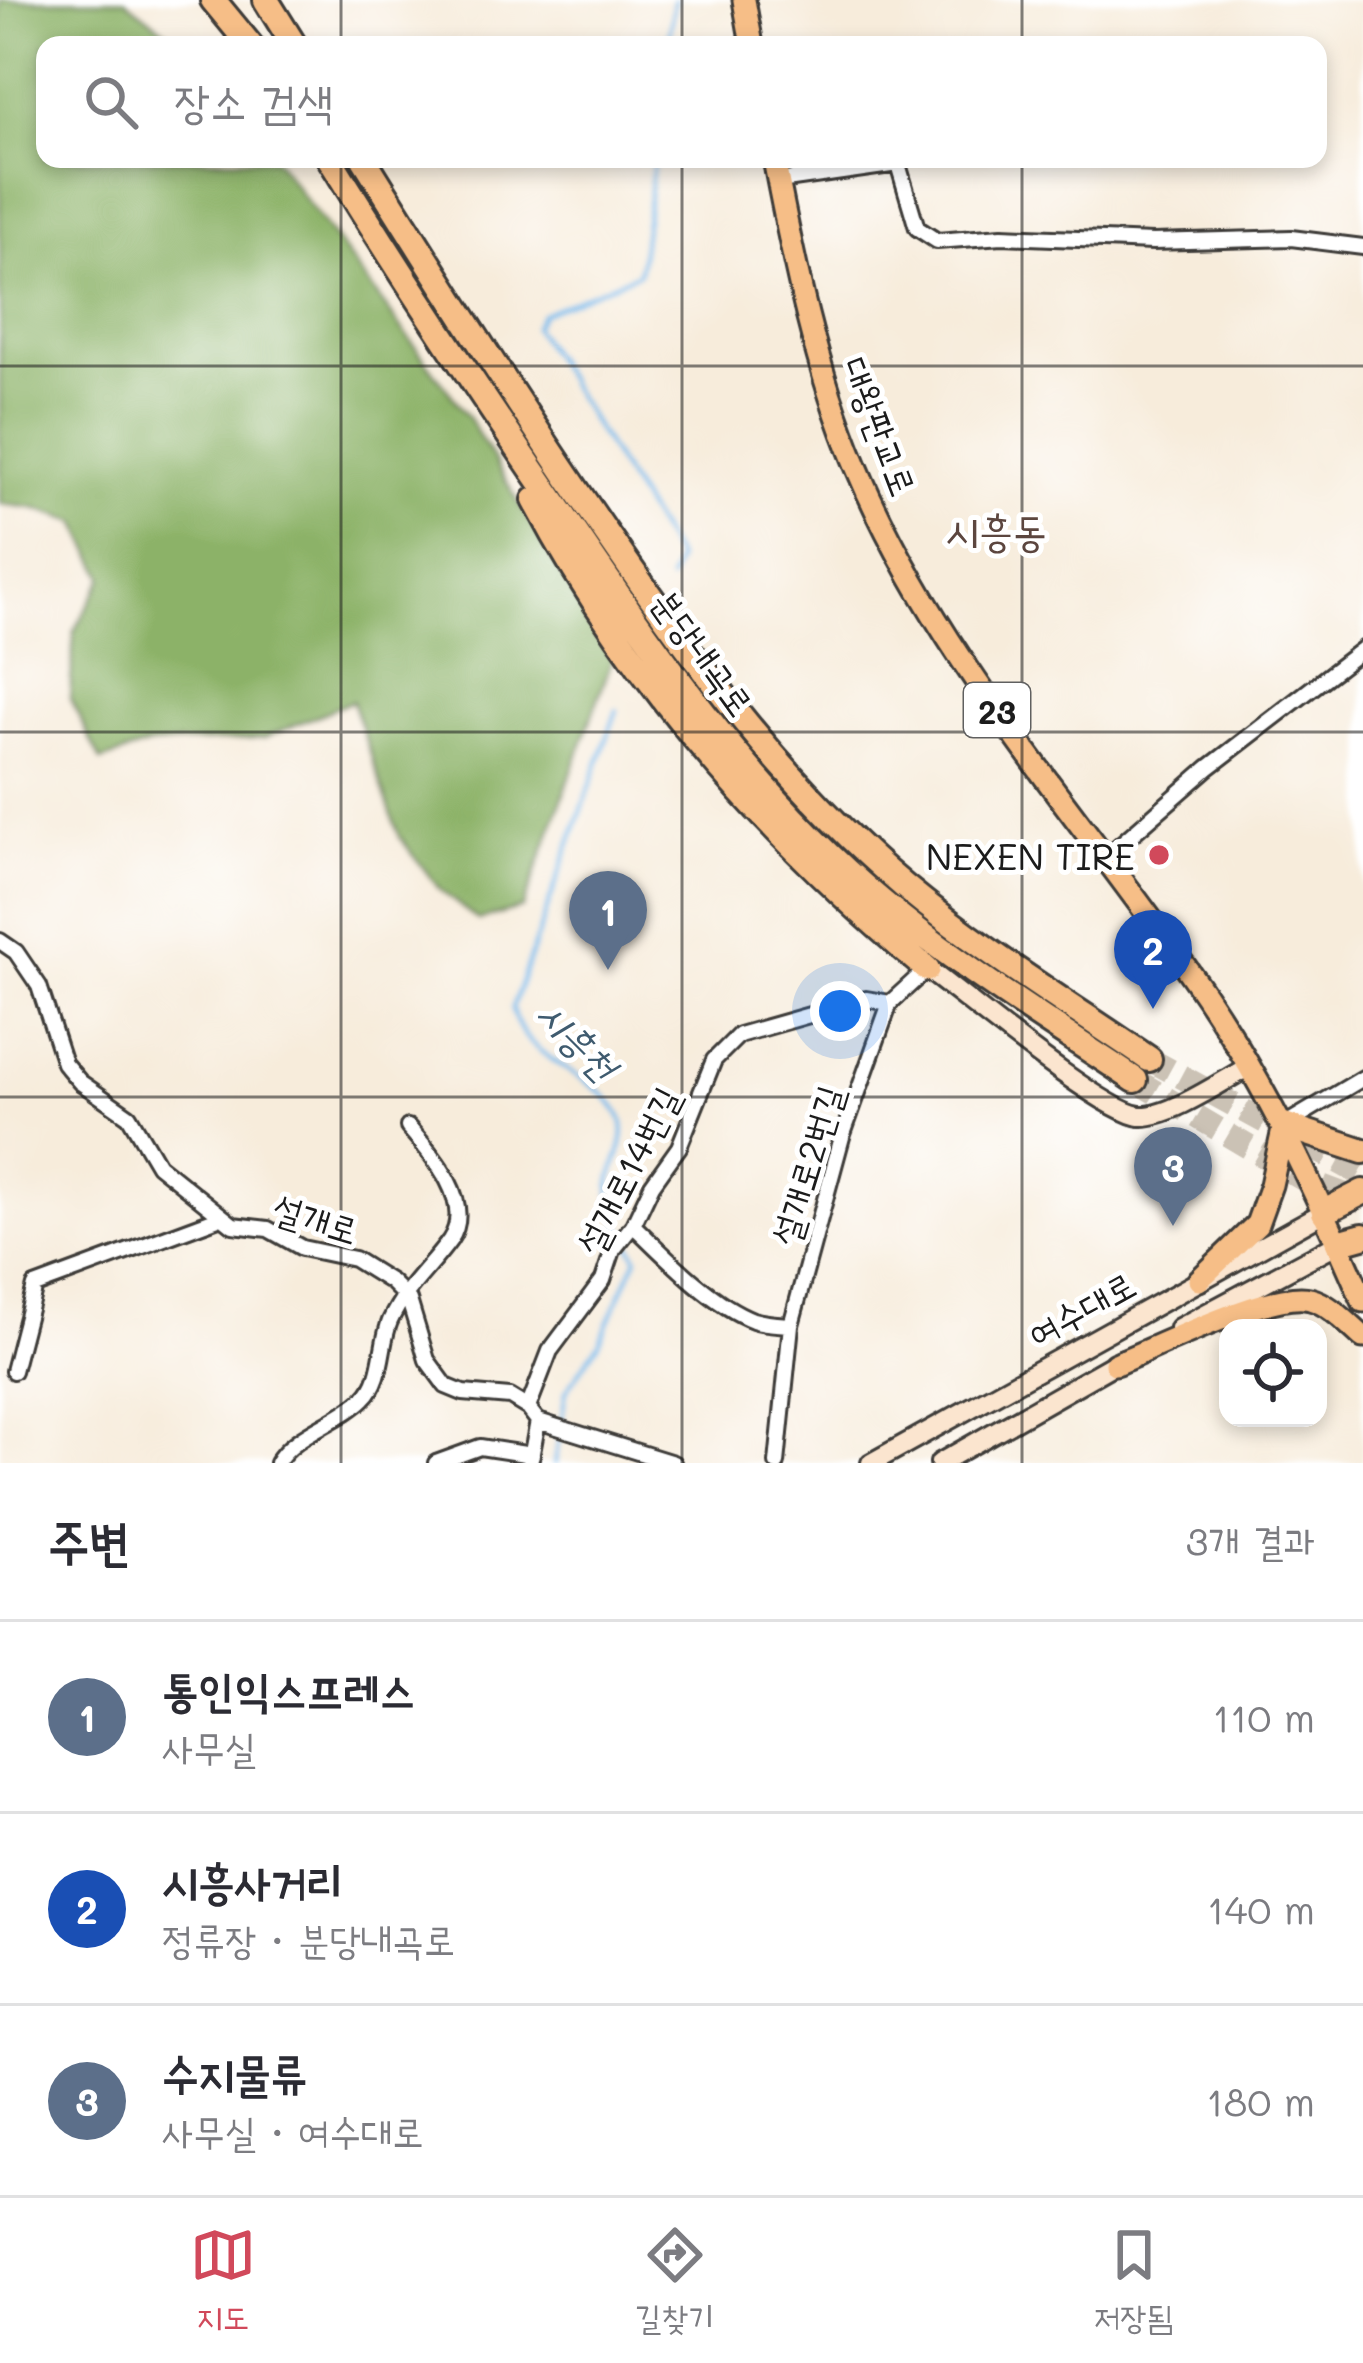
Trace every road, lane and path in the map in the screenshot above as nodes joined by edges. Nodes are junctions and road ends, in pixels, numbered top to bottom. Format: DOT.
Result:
graph roads {
  1 [pos="213,0"];
  2 [pos="233,0"];
  3 [pos="266,0"];
  4 [pos="744,0"];
  5 [pos="243,36"];
  6 [pos="255,36"];
  7 [pos="288,36"];
  8 [pos="750,36"];
  9 [pos="336,168"];
  10 [pos="370,168"];
  11 [pos="817,168"];
  12 [pos="899,168"];
  13 [pos="776,170"];
  14 [pos="1363,247"];
  15 [pos="520,451"];
  16 [pos="1363,649"];
  17 [pos="1107,856"];
  18 [pos="0,941"];
  19 [pos="927,969"];
  20 [pos="890,1003"];
  21 [pos="1250,1066"];
  22 [pos="1363,1078"];
  23 [pos="1284,1124"];
  24 [pos="408,1127"];
  25 [pos="1363,1151"];
  26 [pos="1363,1192"];
  27 [pos="1324,1212"];
  28 [pos="220,1217"];
  29 [pos="633,1226"];
  30 [pos="1363,1236"];
  31 [pos="1338,1243"];
  32 [pos="1199,1280"];
  33 [pos="403,1294"];
  34 [pos="1363,1301"];
  35 [pos="791,1325"];
  36 [pos="1363,1337"];
  37 [pos="1115,1364"];
  38 [pos="13,1371"];
  39 [pos="539,1418"];
  40 [pos="531,1459"];
  41 [pos="277,1463"];
  42 [pos="436,1463"];
  43 [pos="673,1463"];
  44 [pos="777,1463"];
  45 [pos="872,1463"];
  46 [pos="940,1463"];
  1 -- 5 [label="highway"];
  2 -- 6 [label="highway"];
  3 -- 7 [label="highway"];
  4 -- 8 [label="main road"];
  9 -- 15 [label="highway, 분당내곡로"];
  10 -- 15 [label="highway, 분당내곡로"];
  11 -- 13 [label="street"];
  12 -- 14 [label="street"];
  13 -- 17 [label="main road, 대왕판교로 / 23"];
  15 -- 19 [label="highway"];
  16 -- 17 [label="street"];
  17 -- 21 [label="main road, 대왕판교로 / 23"];
  18 -- 28 [label="street, 설개로"];
  19 -- 20 [label="street, 설개로2번길"];
  19 -- 21 [label="main road"];
  20 -- 29 [label="street, 설개로14번길"];
  20 -- 35 [label="street, 설개로2번길"];
  21 -- 23 [label="main road, 대왕판교로 / 23"];
  22 -- 23 [label="street"];
  23 -- 25 [label="highway"];
  23 -- 27 [label="main road, 대왕판교로 / 23"];
  23 -- 32 [label="main road"];
  24 -- 33 [label="street"];
  26 -- 27 [label="highway"];
  27 -- 31 [label="main road, 대왕판교로 / 23"];
  27 -- 32 [label="main road, 여수대로"];
  28 -- 33 [label="street, 설개로"];
  28 -- 38 [label="street"];
  29 -- 35 [label="street"];
  29 -- 39 [label="street, 설개로14번길"];
  30 -- 31 [label="highway"];
  31 -- 34 [label="main road, 대왕판교로 / 23"];
  31 -- 37 [label="main road, 여수대로"];
  32 -- 45 [label="main road, 여수대로"];
  33 -- 39 [label="street"];
  33 -- 41 [label="street"];
  35 -- 44 [label="street, 설개로2번길"];
  36 -- 37 [label="main road"];
  37 -- 46 [label="main road, 여수대로"];
  39 -- 40 [label="street, 설개로14번길"];
  39 -- 43 [label="street"];
  40 -- 42 [label="street"];
}
